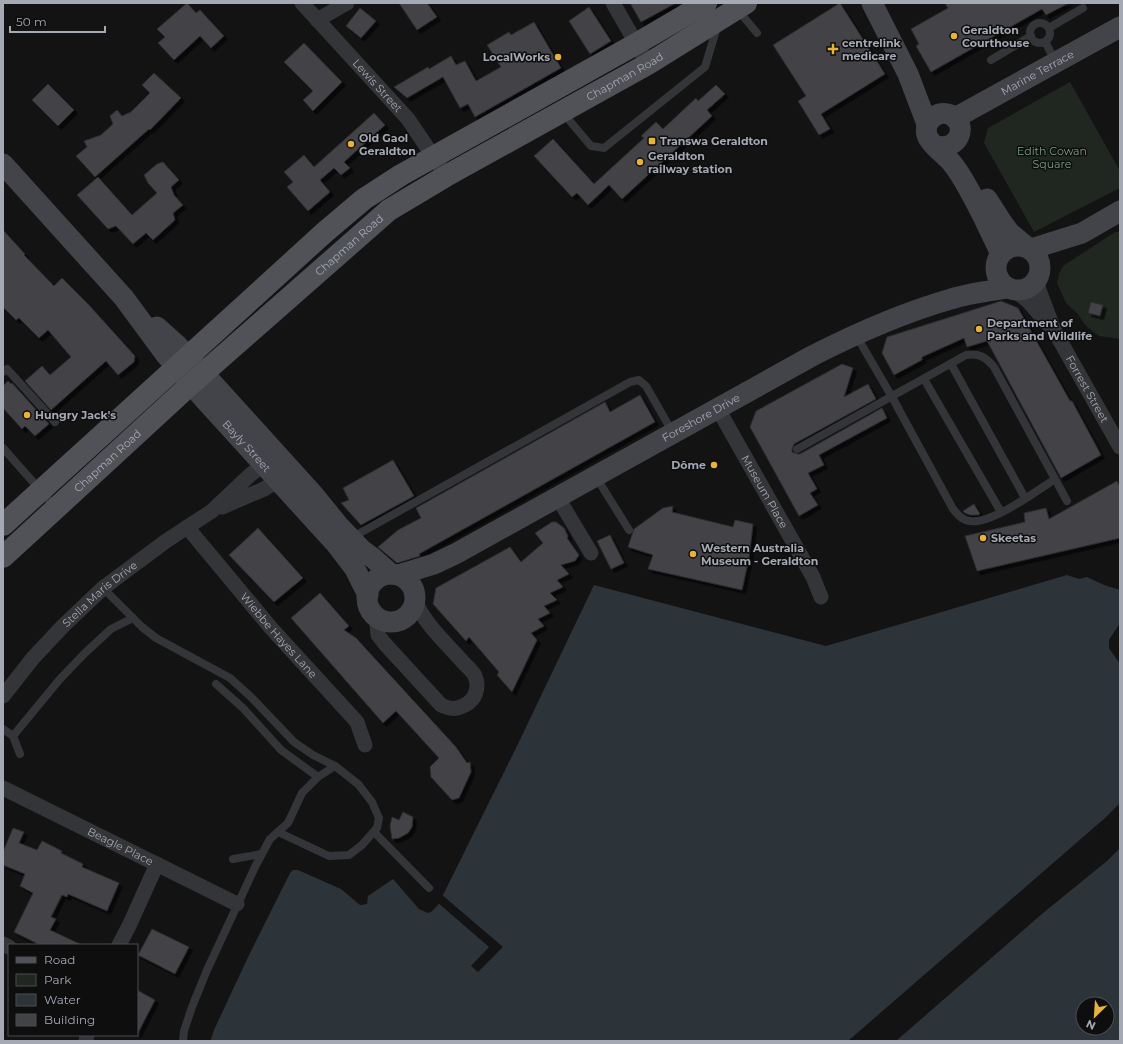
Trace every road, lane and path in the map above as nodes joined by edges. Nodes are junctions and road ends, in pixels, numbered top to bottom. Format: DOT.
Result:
graph roads {
  1 [pos="302,3"];
  2 [pos="347,3"];
  3 [pos="613,3"];
  4 [pos="706,3"];
  5 [pos="862,3"];
  6 [pos="872,3"];
  7 [pos="1083,8"];
  8 [pos="734,11"];
  9 [pos="317,20"];
  10 [pos="884,26"];
  11 [pos="1120,27"];
  12 [pos="1049,28"];
  13 [pos="757,33"];
  14 [pos="1031,36"];
  15 [pos="1120,38"];
  16 [pos="1045,42"];
  17 [pos="636,44"];
  18 [pos="991,60"];
  19 [pos="648,64"];
  20 [pos="1058,67"];
  21 [pos="908,74"];
  22 [pos="562,112"];
  23 [pos="927,124"];
  24 [pos="955,127"];
  25 [pos="936,146"];
  26 [pos="434,156"];
  27 [pos="3,164"];
  28 [pos="446,176"];
  29 [pos="1120,211"];
  30 [pos="1082,233"];
  31 [pos="1029,248"];
  32 [pos="998,260"];
  33 [pos="1038,276"];
  34 [pos="1011,289"];
  35 [pos="952,298"];
  36 [pos="1054,330"];
  37 [pos="856,334"];
  38 [pos="182,362"];
  39 [pos="951,364"];
  40 [pos="3,372"];
  41 [pos="197,378"];
  42 [pos="924,379"];
  43 [pos="892,397"];
  44 [pos="718,409"];
  45 [pos="55,422"];
  46 [pos="674,433"];
  47 [pos="3,448"];
  48 [pos="1120,448"];
  49 [pos="797,449"];
  50 [pos="270,460"];
  51 [pos="285,476"];
  52 [pos="596,476"];
  53 [pos="1055,480"];
  54 [pos="40,491"];
  55 [pos="558,498"];
  56 [pos="1025,498"];
  57 [pos="1068,501"];
  58 [pos="56,508"];
  59 [pos="212,511"];
  60 [pos="1001,512"];
  61 [pos="3,525"];
  62 [pos="187,527"];
  63 [pos="629,530"];
  64 [pos="350,538"];
  65 [pos="457,553"];
  66 [pos="591,553"];
  67 [pos="3,557"];
  68 [pos="394,574"];
  69 [pos="103,588"];
  70 [pos="821,597"];
  71 [pos="415,598"];
  72 [pos="370,605"];
  73 [pos="133,618"];
  74 [pos="216,684"];
  75 [pos="3,696"];
  76 [pos="3,729"];
  77 [pos="13,736"];
  78 [pos="366,745"];
  79 [pos="20,754"];
  80 [pos="335,766"];
  81 [pos="318,777"];
  82 [pos="3,788"];
  83 [pos="278,832"];
  84 [pos="374,832"];
  85 [pos="262,854"];
  86 [pos="233,859"];
  87 [pos="157,864"];
  88 [pos="429,888"];
  89 [pos="237,904"];
  90 [pos="120,944"];
  91 [pos="183,1041"];
  1 -- 9 [label="street, Lewis Street"];
  2 -- 9 [label="street"];
  3 -- 17 [label="street"];
  4 -- 17 [label="main road, Chapman Road"];
  5 -- 10 [label="street"];
  6 -- 10 [label="street"];
  7 -- 12 [label="lane"];
  8 -- 13 [label="lane"];
  8 -- 19 [label="main road, Chapman Road"];
  8 -- 22 [label="lane"];
  9 -- 26 [label="street, Lewis Street"];
  10 -- 21 [label="street"];
  11 -- 20 [label="street, Marine Terrace"];
  12 -- 14 [label="lane"];
  12 -- 16 [label="lane"];
  14 -- 16 [label="lane"];
  14 -- 18 [label="lane"];
  15 -- 20 [label="street, Marine Terrace"];
  16 -- 20 [label="lane"];
  17 -- 19 [label="street"];
  17 -- 26 [label="main road, Chapman Road"];
  19 -- 22 [label="main road, Chapman Road"];
  20 -- 24 [label="street, Marine Terrace"];
  21 -- 23 [label="street"];
  21 -- 24 [label="street"];
  22 -- 28 [label="main road, Chapman Road"];
  23 -- 24 [label="street"];
  23 -- 25 [label="street"];
  24 -- 25 [label="street"];
  24 -- 31 [label="street"];
  25 -- 32 [label="street"];
  26 -- 28 [label="street, Lewis Street"];
  26 -- 38 [label="main road, Chapman Road"];
  27 -- 38 [label="street, Bayly Street"];
  28 -- 41 [label="main road, Chapman Road"];
  29 -- 30 [label="street"];
  30 -- 31 [label="street"];
  30 -- 33 [label="street"];
  31 -- 32 [label="street"];
  31 -- 33 [label="street"];
  32 -- 34 [label="street"];
  32 -- 35 [label="street, Foreshore Drive"];
  33 -- 34 [label="street"];
  33 -- 36 [label="street, Forrest Street"];
  34 -- 35 [label="street, Foreshore Drive"];
  34 -- 36 [label="street, Forrest Street"];
  35 -- 37 [label="street, Foreshore Drive"];
  36 -- 48 [label="street, Forrest Street"];
  37 -- 43 [label="lane"];
  37 -- 44 [label="street, Foreshore Drive"];
  38 -- 41 [label="street, Bayly Street"];
  38 -- 54 [label="main road, Chapman Road"];
  39 -- 42 [label="lane"];
  39 -- 53 [label="lane"];
  39 -- 56 [label="lane"];
  40 -- 45 [label="lane"];
  41 -- 50 [label="street, Bayly Street"];
  41 -- 58 [label="main road, Chapman Road"];
  42 -- 43 [label="lane"];
  42 -- 60 [label="lane"];
  43 -- 49 [label="lane"];
  43 -- 60 [label="lane"];
  44 -- 46 [label="street, Foreshore Drive"];
  44 -- 70 [label="street, Museum Place"];
  46 -- 52 [label="street, Foreshore Drive"];
  46 -- 64 [label="lane"];
  47 -- 54 [label="lane"];
  50 -- 51 [label="street, Bayly Street"];
  50 -- 59 [label="street, Stella Maris Drive"];
  51 -- 59 [label="street, Stella Maris Drive"];
  51 -- 64 [label="street, Bayly Street"];
  51 -- 72 [label="street, Bayly Street"];
  52 -- 55 [label="street, Foreshore Drive"];
  52 -- 63 [label="lane"];
  53 -- 56 [label="lane"];
  53 -- 57 [label="lane"];
  54 -- 58 [label="lane"];
  54 -- 61 [label="main road, Chapman Road"];
  55 -- 65 [label="street, Foreshore Drive"];
  55 -- 66 [label="street"];
  56 -- 60 [label="lane"];
  58 -- 67 [label="main road, Chapman Road"];
  59 -- 62 [label="street, Stella Maris Drive"];
  62 -- 69 [label="street, Stella Maris Drive"];
  62 -- 78 [label="street, Wiebbe Hayes Lane"];
  64 -- 68 [label="street, Bayly Street"];
  65 -- 68 [label="street, Foreshore Drive"];
  65 -- 71 [label="street, Foreshore Drive"];
  68 -- 71 [label="street"];
  68 -- 72 [label="street"];
  69 -- 73 [label="lane"];
  69 -- 75 [label="street, Stella Maris Drive"];
  71 -- 72 [label="street"];
  71 -- 72 [label="street"];
  73 -- 77 [label="lane"];
  73 -- 80 [label="lane"];
  74 -- 81 [label="lane"];
  76 -- 77 [label="lane"];
  77 -- 79 [label="lane"];
  80 -- 81 [label="lane"];
  80 -- 84 [label="lane"];
  81 -- 83 [label="lane"];
  82 -- 87 [label="street, Beagle Place"];
  83 -- 84 [label="lane"];
  83 -- 85 [label="lane"];
  84 -- 88 [label="lane"];
  85 -- 86 [label="lane"];
  85 -- 89 [label="lane"];
  87 -- 89 [label="street, Beagle Place"];
  87 -- 90 [label="street"];
  89 -- 91 [label="lane"];
}
